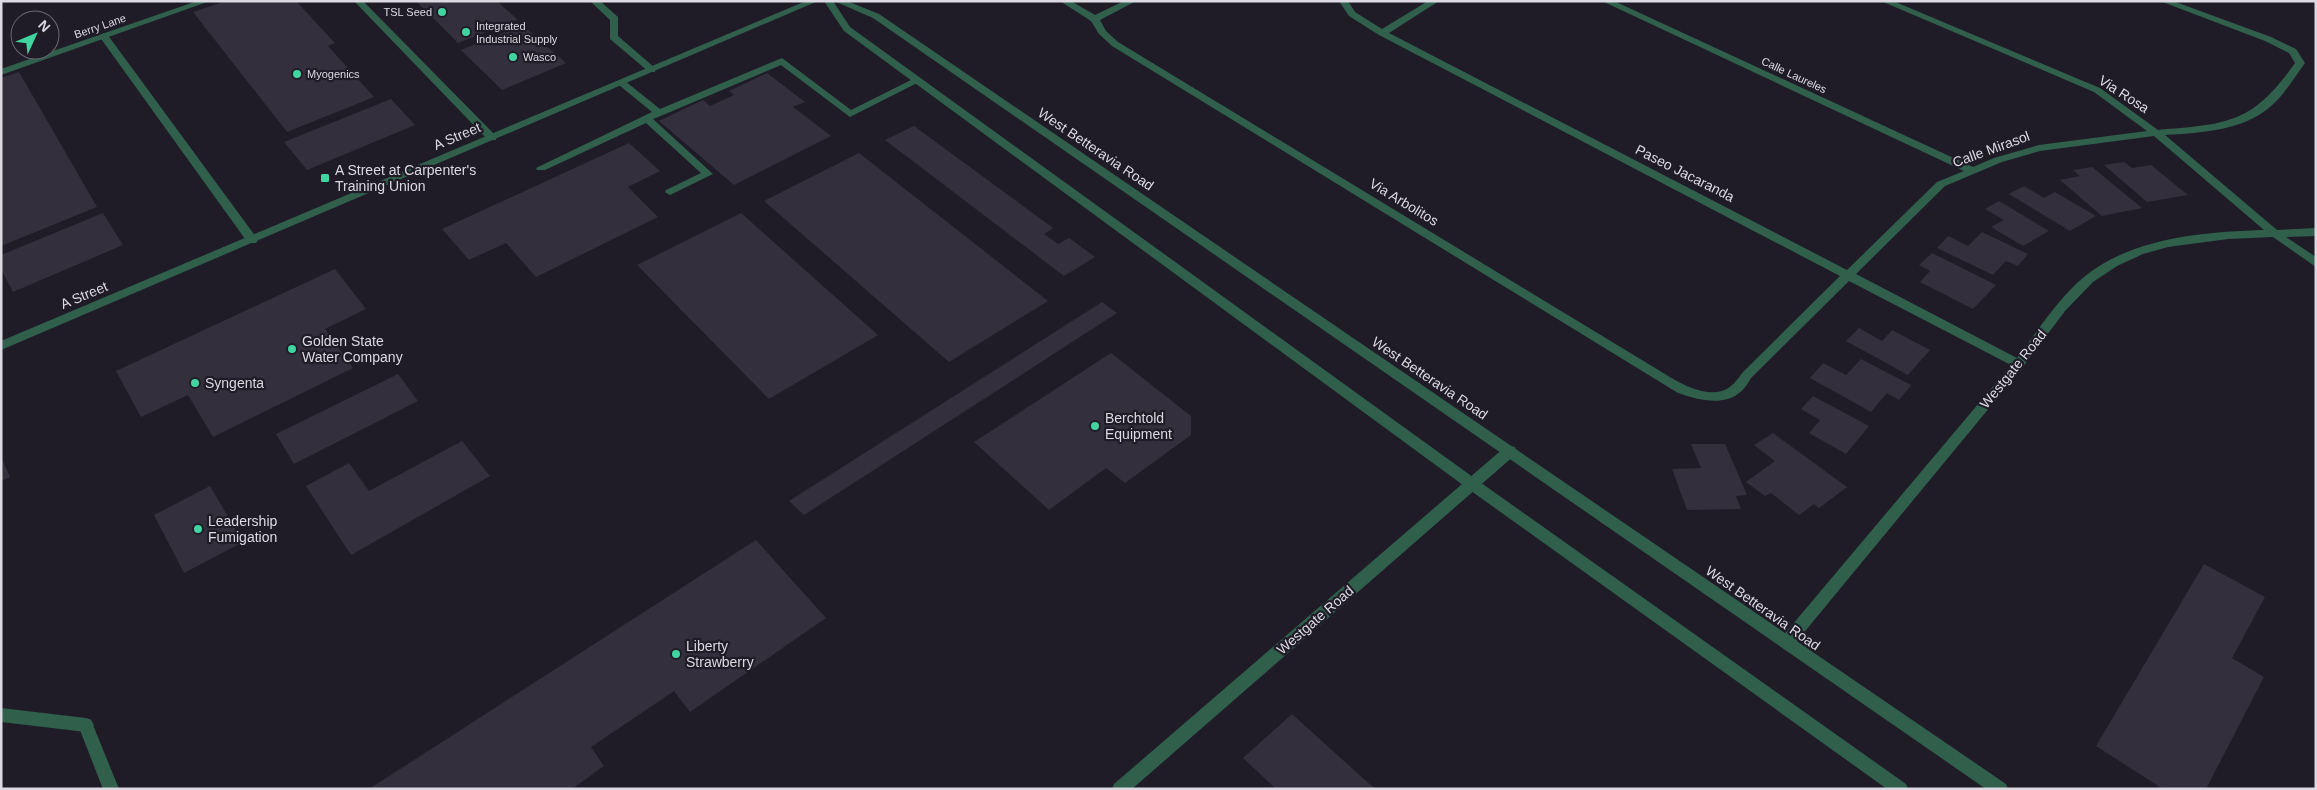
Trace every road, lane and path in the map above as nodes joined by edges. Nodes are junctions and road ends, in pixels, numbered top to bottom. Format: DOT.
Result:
graph roads {
  1 [pos="206,1"];
  2 [pos="358,1"];
  3 [pos="594,1"];
  4 [pos="814,1"];
  5 [pos="828,1"];
  6 [pos="838,1"];
  7 [pos="1064,1"];
  8 [pos="1132,1"];
  9 [pos="1343,1"];
  10 [pos="1435,1"];
  11 [pos="1606,1"];
  12 [pos="1885,1"];
  13 [pos="2164,1"];
  14 [pos="1095,20"];
  15 [pos="1382,33"];
  16 [pos="104,36"];
  17 [pos="652,70"];
  18 [pos="1,72"];
  19 [pos="918,80"];
  20 [pos="622,83"];
  21 [pos="659,113"];
  22 [pos="647,119"];
  23 [pos="2157,133"];
  24 [pos="492,138"];
  25 [pos="541,168"];
  26 [pos="1971,170"];
  27 [pos="670,192"];
  28 [pos="2316,232"];
  29 [pos="2276,234"];
  30 [pos="252,240"];
  31 [pos="2316,263"];
  32 [pos="1850,274"];
  33 [pos="1,346"];
  34 [pos="2019,364"];
  35 [pos="1708,397"];
  36 [pos="1510,451"];
  37 [pos="1472,484"];
  38 [pos="1787,642"];
  39 [pos="1,716"];
  40 [pos="111,789"];
  41 [pos="1120,789"];
  42 [pos="1900,789"];
  43 [pos="2000,789"];
  1 -- 16 [label="street, Berry Lane"];
  2 -- 24 [label="street"];
  3 -- 17 [label="street"];
  4 -- 17 [label="street, A Street"];
  5 -- 19 [label="street"];
  6 -- 36 [label="street, West Betteravia Road"];
  7 -- 14 [label="street"];
  8 -- 14 [label="street"];
  9 -- 15 [label="street, Paseo Jacaranda"];
  10 -- 15 [label="street"];
  11 -- 26 [label="street, Calle Laureles"];
  12 -- 23 [label="street, Via Rosa"];
  13 -- 23 [label="street, Calle Mirasol"];
  14 -- 35 [label="street, Via Arbolitos"];
  15 -- 32 [label="street, Paseo Jacaranda"];
  16 -- 18 [label="street, Berry Lane"];
  16 -- 30 [label="street"];
  17 -- 20 [label="street, A Street"];
  19 -- 21 [label="street"];
  19 -- 37 [label="street"];
  20 -- 21 [label="street"];
  20 -- 24 [label="street, A Street"];
  21 -- 22 [label="street"];
  22 -- 25 [label="street"];
  22 -- 27 [label="street"];
  23 -- 26 [label="street, Calle Mirasol"];
  23 -- 29 [label="street, Via Rosa"];
  24 -- 30 [label="street, A Street"];
  26 -- 32 [label="street, Calle Mirasol"];
  28 -- 29 [label="street, Westgate Road"];
  29 -- 31 [label="street, Via Rosa"];
  29 -- 34 [label="street, Westgate Road"];
  30 -- 33 [label="street, A Street"];
  32 -- 34 [label="street, Paseo Jacaranda"];
  32 -- 35 [label="street, Calle Mirasol"];
  34 -- 38 [label="street, Westgate Road"];
  36 -- 37 [label="street, Westgate Road"];
  36 -- 38 [label="street, West Betteravia Road"];
  37 -- 41 [label="street, Westgate Road"];
  37 -- 42 [label="street"];
  38 -- 43 [label="street, West Betteravia Road"];
  39 -- 40 [label="street"];
}
